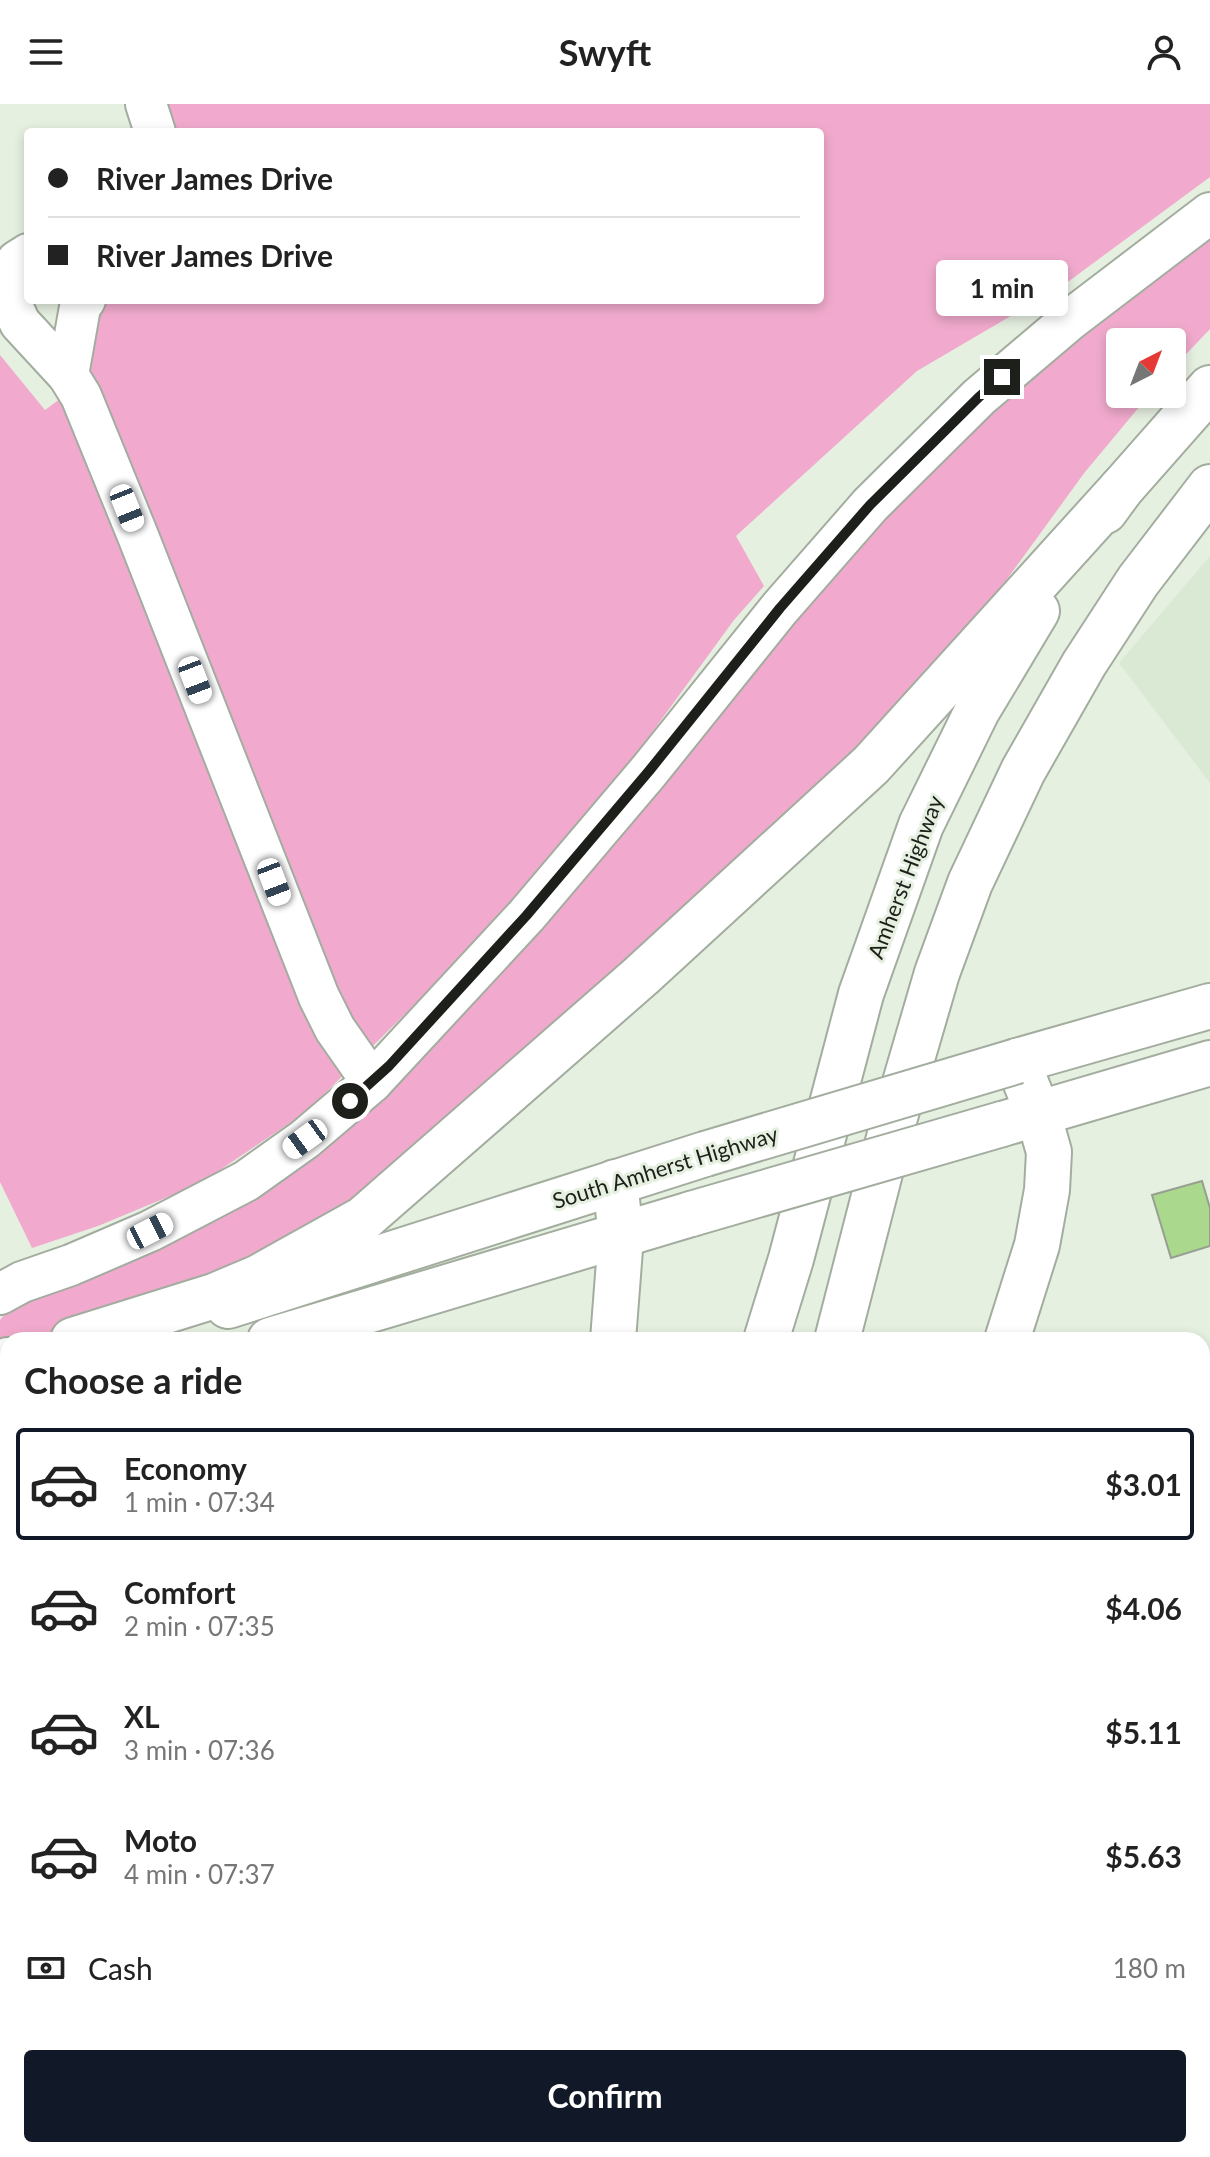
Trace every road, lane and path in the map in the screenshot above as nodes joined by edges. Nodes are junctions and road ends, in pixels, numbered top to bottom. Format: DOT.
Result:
graph roads {
  1 [pos="146,104"];
  2 [pos="154,128"];
  3 [pos="1210,213"];
  4 [pos="24,257"];
  5 [pos="82,304"];
  6 [pos="68,375"];
  7 [pos="1210,388"];
  8 [pos="1210,487"];
  9 [pos="1121,489"];
  10 [pos="1210,1006"];
  11 [pos="1017,1061"];
  12 [pos="1210,1063"];
  13 [pos="372,1082"];
  14 [pos="1020,1119"];
  15 [pos="615,1182"];
  16 [pos="621,1236"];
  17 [pos="0,1294"];
  18 [pos="99,1332"];
  19 [pos="148,1332"];
  20 [pos="297,1332"];
  21 [pos="614,1332"];
  22 [pos="768,1332"];
  23 [pos="839,1332"];
  24 [pos="1010,1332"];
  1 -- 2 [label="street"];
  3 -- 13 [label="street"];
  4 -- 6 [label="street"];
  5 -- 6 [label="street"];
  6 -- 13 [label="street"];
  7 -- 9 [label="main road, Amherst Highway"];
  8 -- 23 [label="main road"];
  9 -- 18 [label="main road"];
  9 -- 22 [label="main road, Amherst Highway"];
  10 -- 11 [label="main road, South Amherst Highway"];
  11 -- 14 [label="main road"];
  11 -- 15 [label="main road, South Amherst Highway, bridge"];
  12 -- 14 [label="main road"];
  13 -- 17 [label="street"];
  14 -- 16 [label="main road, bridge"];
  14 -- 24 [label="main road"];
  15 -- 16 [label="main road"];
  15 -- 19 [label="main road, South Amherst Highway"];
  16 -- 20 [label="main road"];
  16 -- 21 [label="main road"];
}
